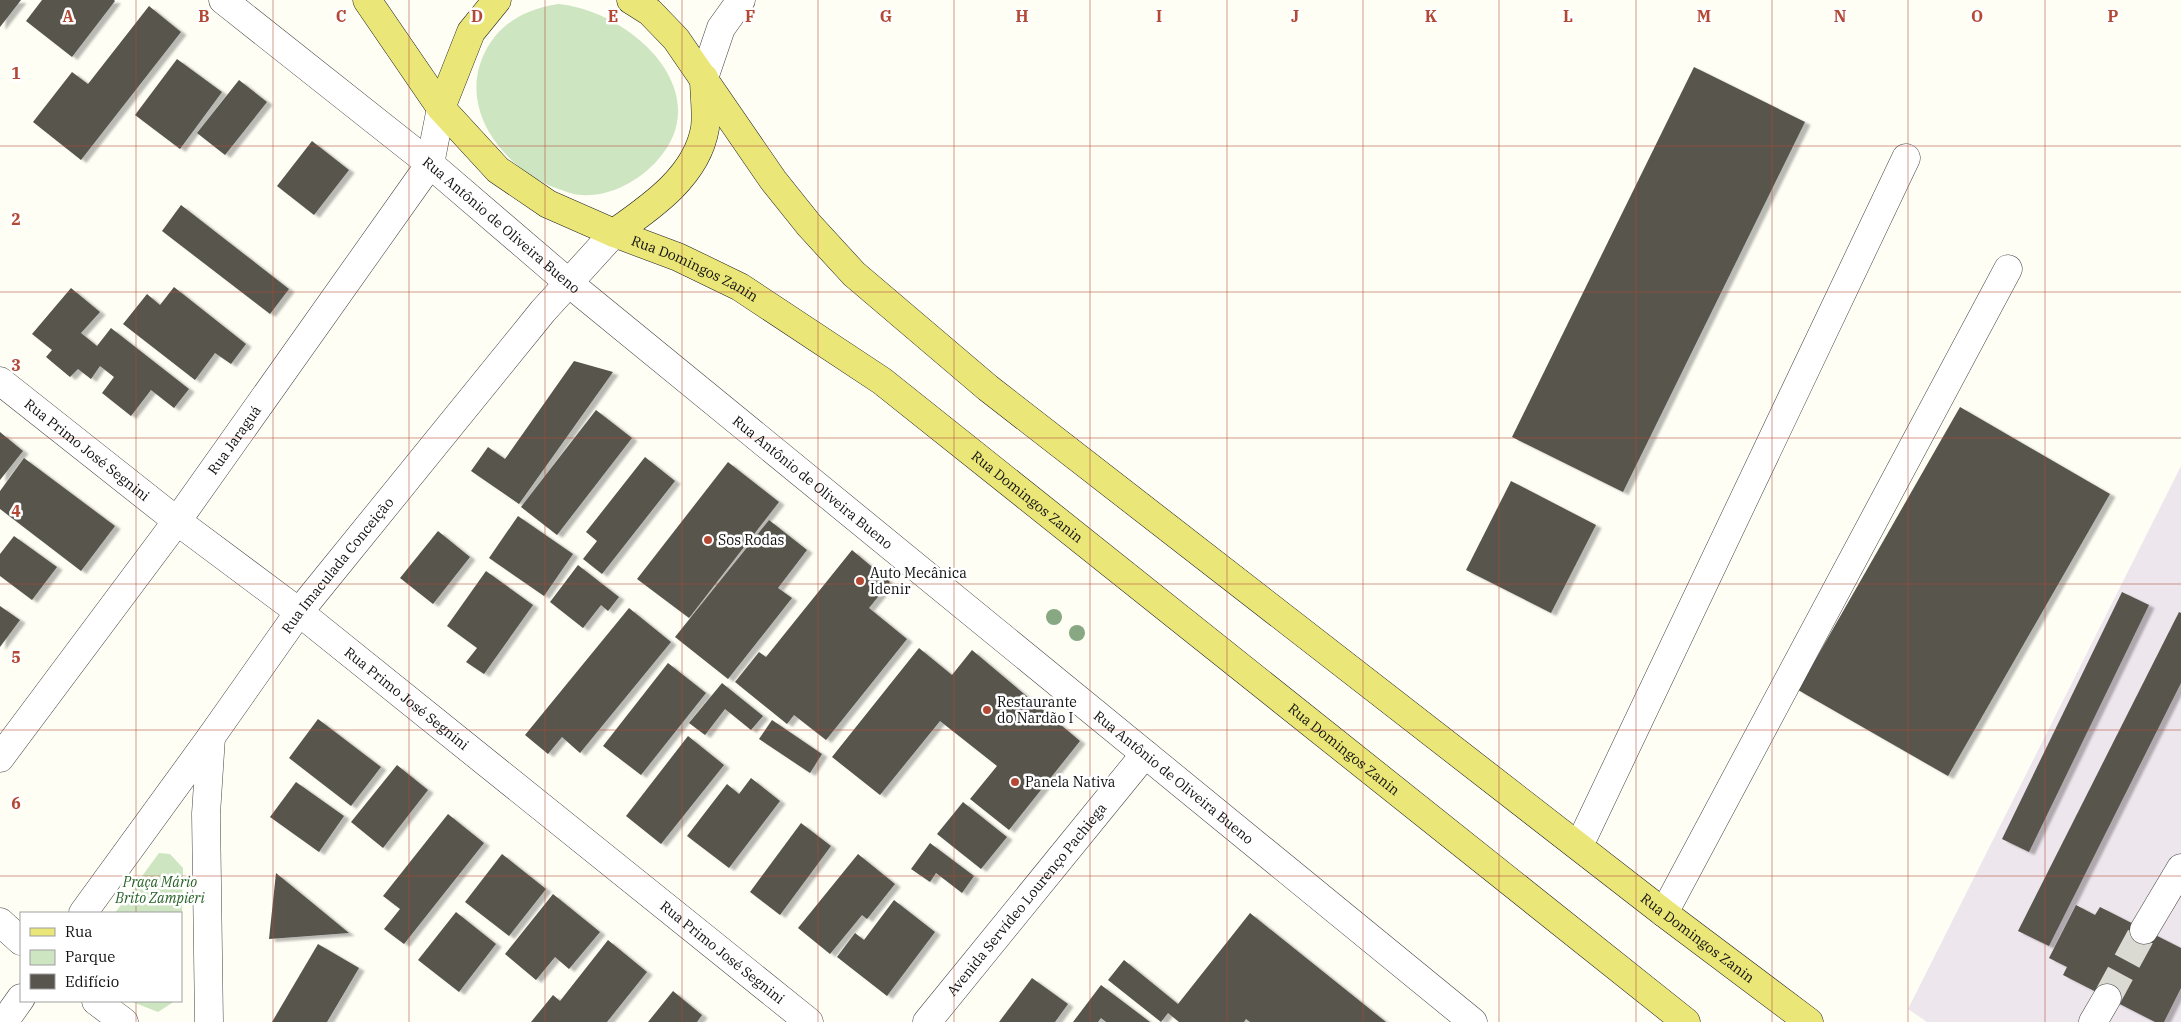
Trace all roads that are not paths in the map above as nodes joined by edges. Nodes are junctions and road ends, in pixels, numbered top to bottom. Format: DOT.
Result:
graph roads {
  1 [pos="223,0"];
  2 [pos="367,0"];
  3 [pos="497,0"];
  4 [pos="631,0"];
  5 [pos="741,0"];
  6 [pos="704,78"];
  7 [pos="442,108"];
  8 [pos="1906,158"];
  9 [pos="430,164"];
  10 [pos="614,233"];
  11 [pos="2008,269"];
  12 [pos="570,284"];
  13 [pos="0,381"];
  14 [pos="177,521"];
  15 [pos="298,612"];
  16 [pos="212,737"];
  17 [pos="1145,754"];
  18 [pos="0,758"];
  19 [pos="1579,846"];
  20 [pos="2177,883"];
  21 [pos="84,912"];
  22 [pos="1664,912"];
  23 [pos="0,922"];
  24 [pos="2144,930"];
  25 [pos="20,940"];
  26 [pos="2107,998"];
  27 [pos="20,999"];
  28 [pos="97,1002"];
  29 [pos="4,1022"];
  30 [pos="124,1022"];
  31 [pos="209,1022"];
  32 [pos="809,1022"];
  33 [pos="927,1022"];
  34 [pos="1473,1022"];
  35 [pos="1686,1022"];
  36 [pos="1809,1022"];
  37 [pos="2094,1022"];
  1 -- 9 [label="street, Rua Antônio de Oliveira Bueno"];
  2 -- 7 [label="main road, Rua Domingos Zanin"];
  3 -- 7 [label="main road"];
  4 -- 6 [label="main road, Rua Domingos Zanin"];
  5 -- 6 [label="street"];
  6 -- 10 [label="main road"];
  6 -- 19 [label="main road, Rua Domingos Zanin"];
  7 -- 9 [label="street, Rua Jaraguá"];
  7 -- 10 [label="main road, Rua Domingos Zanin"];
  8 -- 19 [label="street"];
  9 -- 12 [label="street, Rua Antônio de Oliveira Bueno"];
  9 -- 14 [label="street, Rua Jaraguá"];
  10 -- 12 [label="street, Rua Imaculada Conceição"];
  10 -- 35 [label="main road, Rua Domingos Zanin"];
  11 -- 22 [label="street"];
  12 -- 15 [label="street, Rua Imaculada Conceição"];
  12 -- 17 [label="street, Rua Antônio de Oliveira Bueno"];
  13 -- 14 [label="street, Rua Primo José Segnini"];
  14 -- 15 [label="street, Rua Primo José Segnini"];
  14 -- 18 [label="street, Rua Jaraguá"];
  15 -- 16 [label="street, Rua Imaculada Conceição"];
  15 -- 32 [label="street, Rua Primo José Segnini"];
  16 -- 21 [label="street, Rua Imaculada Conceição"];
  16 -- 31 [label="street"];
  17 -- 33 [label="street, Avenida Servídeo Lourenço Pachiega"];
  17 -- 34 [label="street, Rua Antônio de Oliveira Bueno"];
  19 -- 22 [label="main road, Rua Domingos Zanin"];
  20 -- 24 [label="street"];
  22 -- 36 [label="main road, Rua Domingos Zanin"];
  23 -- 25 [label="street"];
  26 -- 37 [label="street"];
  27 -- 29 [label="street"];
  28 -- 30 [label="street"];
}
